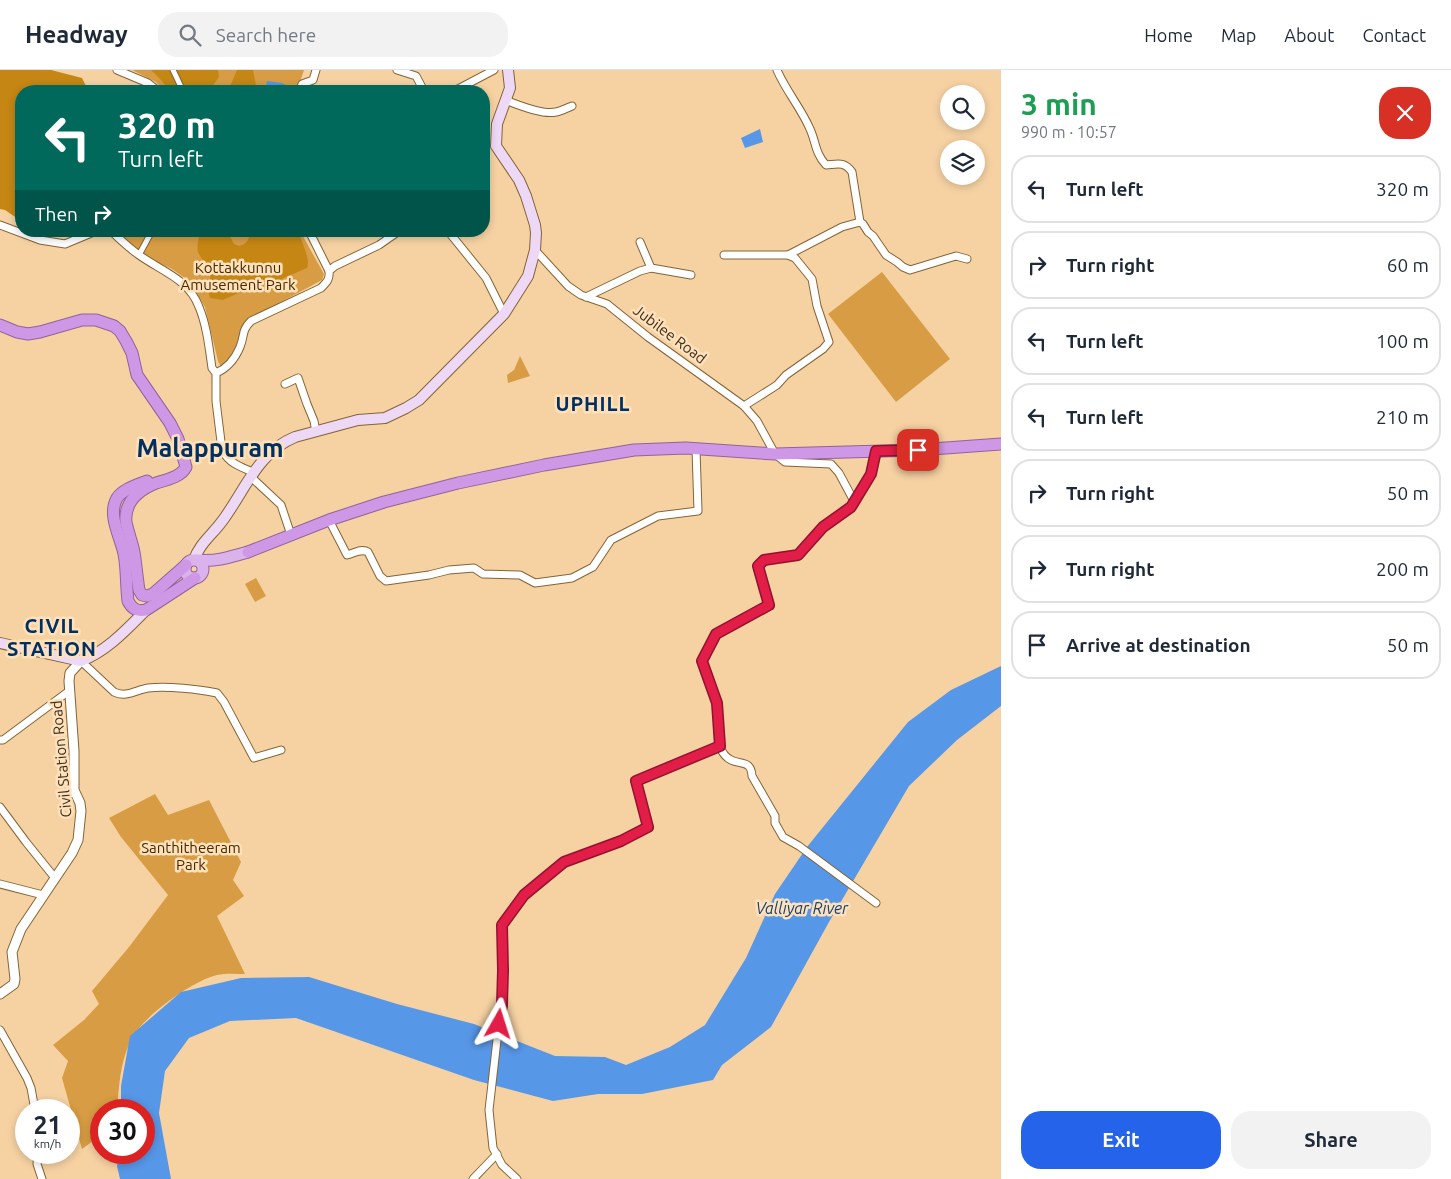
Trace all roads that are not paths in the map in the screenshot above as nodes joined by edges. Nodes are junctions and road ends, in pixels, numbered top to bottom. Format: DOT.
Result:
graph roads {
  1 [pos="117,70"];
  2 [pos="173,70"];
  3 [pos="316,70"];
  4 [pos="397,70"];
  5 [pos="494,70"];
  6 [pos="508,70"];
  7 [pos="777,70"];
  8 [pos="150,85"];
  9 [pos="180,85"];
  10 [pos="306,85"];
  11 [pos="421,85"];
  12 [pos="466,85"];
  13 [pos="505,100"];
  14 [pos="572,106"];
  15 [pos="860,222"];
  16 [pos="0,225"];
  17 [pos="15,231"];
  18 [pos="32,237"];
  19 [pos="82,237"];
  20 [pos="118,237"];
  21 [pos="149,237"];
  22 [pos="312,237"];
  23 [pos="390,237"];
  24 [pos="453,237"];
  25 [pos="640,242"];
  26 [pos="535,250"];
  27 [pos="139,255"];
  28 [pos="724,255"];
  29 [pos="788,255"];
  30 [pos="968,259"];
  31 [pos="651,268"];
  32 [pos="329,271"];
  33 [pos="690,275"];
  34 [pos="586,297"];
  35 [pos="504,314"];
  36 [pos="0,325"];
  37 [pos="216,374"];
  38 [pos="285,384"];
  39 [pos="744,406"];
  40 [pos="316,432"];
  41 [pos="1001,444"];
  42 [pos="696,449"];
  43 [pos="876,451"];
  44 [pos="775,454"];
  45 [pos="184,458"];
  46 [pos="252,474"];
  47 [pos="854,501"];
  48 [pos="329,520"];
  49 [pos="291,535"];
  50 [pos="248,552"];
  51 [pos="192,562"];
  52 [pos="198,576"];
  53 [pos="141,610"];
  54 [pos="0,643"];
  55 [pos="82,661"];
  56 [pos="68,692"];
  57 [pos="0,740"];
  58 [pos="720,746"];
  59 [pos="281,750"];
  60 [pos="0,807"];
  61 [pos="55,878"];
  62 [pos="0,884"];
  63 [pos="43,895"];
  64 [pos="876,903"];
  65 [pos="0,994"];
  66 [pos="0,1030"];
  67 [pos="33,1099"];
  68 [pos="497,1154"];
  69 [pos="37,1164"];
  70 [pos="42,1179"];
  71 [pos="473,1179"];
  72 [pos="517,1179"];
  1 -- 8 [label="street"];
  2 -- 9 [label="street"];
  3 -- 10 [label="street"];
  4 -- 11 [label="street"];
  5 -- 12 [label="street"];
  6 -- 13 [label="main road"];
  7 -- 15 [label="street"];
  13 -- 14 [label="street"];
  13 -- 26 [label="main road"];
  15 -- 29 [label="street"];
  15 -- 30 [label="street"];
  16 -- 17 [label="street"];
  18 -- 19 [label="street"];
  20 -- 27 [label="street"];
  21 -- 27 [label="street"];
  22 -- 32 [label="street"];
  23 -- 32 [label="street"];
  24 -- 35 [label="street"];
  25 -- 31 [label="street"];
  26 -- 34 [label="street, Jubilee Road"];
  26 -- 35 [label="main road"];
  27 -- 37 [label="street"];
  28 -- 29 [label="street"];
  29 -- 39 [label="street"];
  31 -- 33 [label="street"];
  31 -- 34 [label="street"];
  32 -- 37 [label="street"];
  34 -- 39 [label="street, Jubilee Road"];
  35 -- 40 [label="main road"];
  36 -- 45 [label="highway"];
  37 -- 46 [label="street"];
  38 -- 40 [label="street"];
  39 -- 44 [label="street, Jubilee Road"];
  40 -- 46 [label="main road"];
  41 -- 43 [label="highway"];
  42 -- 44 [label="highway"];
  42 -- 48 [label="highway"];
  42 -- 48 [label="street"];
  43 -- 44 [label="highway"];
  43 -- 47 [label="street"];
  44 -- 47 [label="street"];
  45 -- 51 [label="highway"];
  45 -- 53 [label="highway"];
  46 -- 49 [label="street"];
  46 -- 51 [label="main road"];
  47 -- 58 [label="street"];
  48 -- 49 [label="highway"];
  49 -- 50 [label="highway"];
  50 -- 51 [label="main road"];
  50 -- 52 [label="main road"];
  51 -- 52 [label="main road"];
  51 -- 52 [label="main road"];
  52 -- 53 [label="highway"];
  53 -- 55 [label="main road"];
  54 -- 55 [label="main road"];
  55 -- 56 [label="street, Civil Station Road"];
  55 -- 59 [label="street"];
  56 -- 57 [label="street, Civil Station Road"];
  56 -- 61 [label="street, Civil Station Road"];
  58 -- 64 [label="street"];
  58 -- 68 [label="street"];
  60 -- 61 [label="street"];
  61 -- 63 [label="street, Civil Station Road"];
  62 -- 63 [label="street"];
  63 -- 65 [label="street, Civil Station Road"];
  66 -- 67 [label="street"];
  68 -- 71 [label="street"];
  68 -- 72 [label="street"];
  69 -- 70 [label="street"];
}
